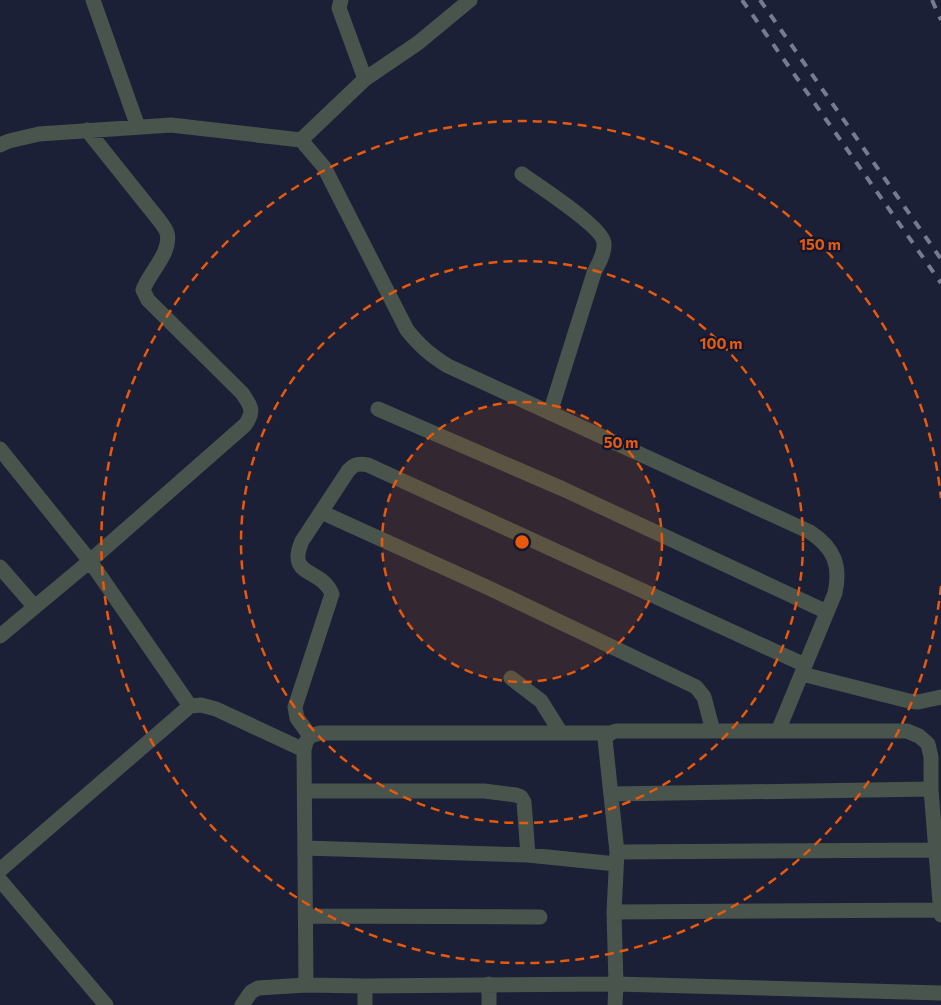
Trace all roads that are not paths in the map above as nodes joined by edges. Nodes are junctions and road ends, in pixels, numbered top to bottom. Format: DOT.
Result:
graph roads {
  1 [pos="93,0"];
  2 [pos="341,0"];
  3 [pos="470,0"];
  4 [pos="365,80"];
  5 [pos="138,127"];
  6 [pos="87,130"];
  7 [pos="300,140"];
  8 [pos="0,145"];
  9 [pos="522,174"];
  10 [pos="378,409"];
  11 [pos="550,412"];
  12 [pos="0,449"];
  13 [pos="321,512"];
  14 [pos="90,561"];
  15 [pos="0,567"];
  16 [pos="34,606"];
  17 [pos="827,612"];
  18 [pos="0,636"];
  19 [pos="804,669"];
  20 [pos="511,678"];
  21 [pos="941,697"];
  22 [pos="190,706"];
  23 [pos="713,731"];
  24 [pos="778,731"];
  25 [pos="561,733"];
  26 [pos="610,733"];
  27 [pos="310,736"];
  28 [pos="304,750"];
  29 [pos="932,789"];
  30 [pos="305,791"];
  31 [pos="612,794"];
  32 [pos="305,848"];
  33 [pos="936,850"];
  34 [pos="528,855"];
  35 [pos="616,858"];
  36 [pos="0,870"];
  37 [pos="0,880"];
  38 [pos="941,910"];
  39 [pos="614,912"];
  40 [pos="941,915"];
  41 [pos="306,916"];
  42 [pos="540,917"];
  43 [pos="490,984"];
  44 [pos="616,984"];
  45 [pos="306,985"];
  46 [pos="365,986"];
  47 [pos="941,993"];
  48 [pos="106,1005"];
  49 [pos="242,1005"];
  50 [pos="365,1005"];
  51 [pos="489,1005"];
  52 [pos="614,1005"];
  1 -- 5 [label="street"];
  2 -- 4 [label="street"];
  3 -- 4 [label="street"];
  4 -- 7 [label="street"];
  5 -- 6 [label="street"];
  5 -- 7 [label="street"];
  6 -- 8 [label="street"];
  6 -- 14 [label="street"];
  7 -- 11 [label="street"];
  9 -- 11 [label="street"];
  10 -- 17 [label="street"];
  11 -- 17 [label="street"];
  12 -- 14 [label="street"];
  13 -- 19 [label="street"];
  13 -- 23 [label="street"];
  13 -- 27 [label="street"];
  14 -- 16 [label="street"];
  14 -- 22 [label="street"];
  15 -- 16 [label="street"];
  16 -- 18 [label="street"];
  17 -- 19 [label="street"];
  19 -- 21 [label="street"];
  19 -- 24 [label="street"];
  20 -- 25 [label="street"];
  22 -- 28 [label="street"];
  22 -- 36 [label="street"];
  23 -- 24 [label="street"];
  23 -- 26 [label="street"];
  24 -- 29 [label="street"];
  25 -- 26 [label="street"];
  25 -- 27 [label="street"];
  26 -- 31 [label="street"];
  27 -- 28 [label="street"];
  28 -- 30 [label="street"];
  29 -- 31 [label="street"];
  29 -- 33 [label="street"];
  30 -- 32 [label="street"];
  30 -- 34 [label="street"];
  31 -- 35 [label="street"];
  32 -- 34 [label="street"];
  32 -- 41 [label="street"];
  33 -- 35 [label="street"];
  33 -- 38 [label="street"];
  34 -- 35 [label="street"];
  35 -- 39 [label="street"];
  37 -- 48 [label="street"];
  38 -- 39 [label="street"];
  38 -- 40 [label="street"];
  39 -- 44 [label="street"];
  41 -- 42 [label="street"];
  41 -- 45 [label="street"];
  43 -- 44 [label="street"];
  43 -- 46 [label="street"];
  43 -- 51 [label="street"];
  44 -- 47 [label="street"];
  44 -- 52 [label="street"];
  45 -- 46 [label="street"];
  45 -- 49 [label="street"];
  46 -- 50 [label="street"];
}
